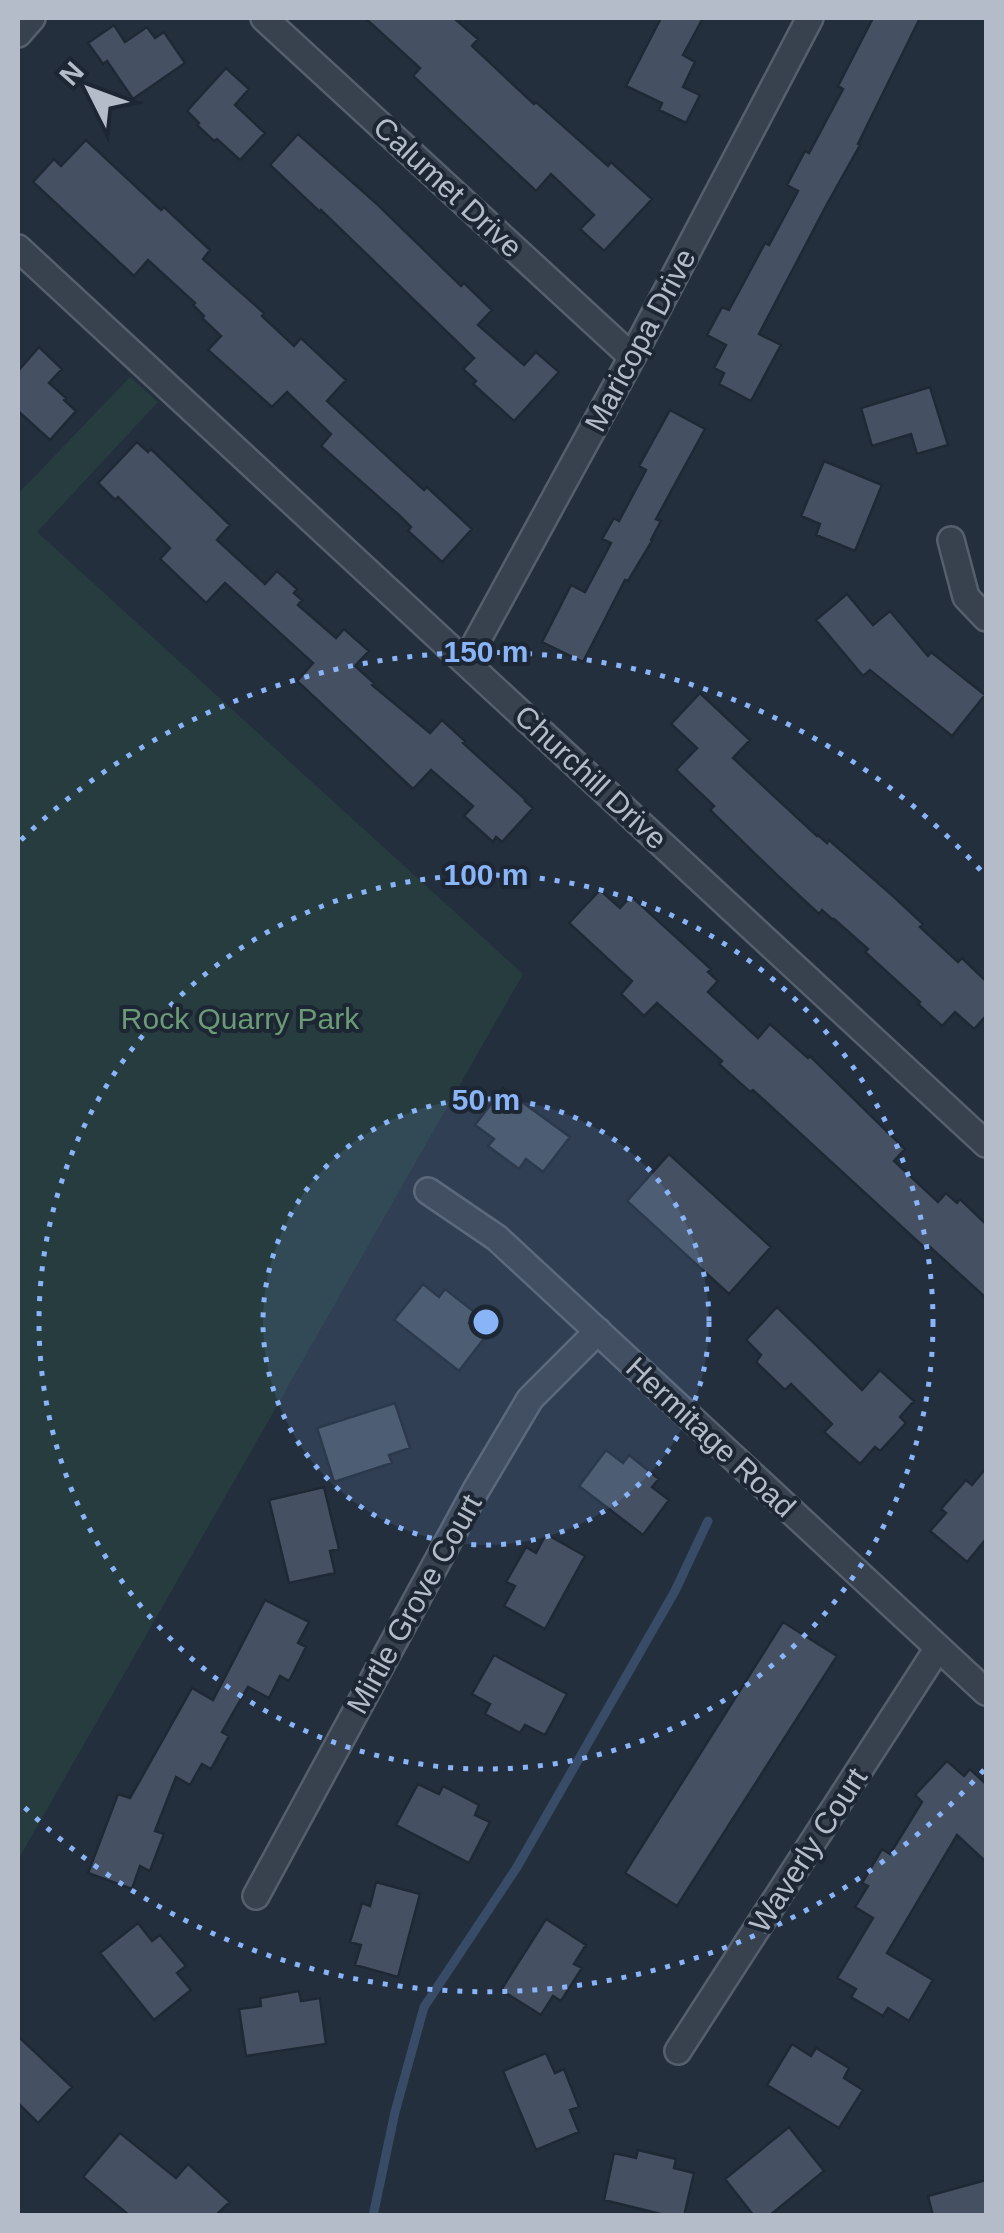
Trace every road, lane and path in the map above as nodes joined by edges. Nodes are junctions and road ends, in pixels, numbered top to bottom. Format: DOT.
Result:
graph roads {
  1 [pos="31,18"];
  2 [pos="264,18"];
  3 [pos="810,18"];
  4 [pos="18,34"];
  5 [pos="18,248"];
  6 [pos="632,357"];
  7 [pos="951,540"];
  8 [pos="986,618"];
  9 [pos="466,661"];
  10 [pos="986,1144"];
  11 [pos="428,1191"];
  12 [pos="598,1331"];
  13 [pos="938,1648"];
  14 [pos="986,1692"];
  15 [pos="256,1896"];
  16 [pos="678,2051"];
  1 -- 4 [label="street"];
  2 -- 6 [label="street, Calumet Drive"];
  3 -- 6 [label="street, Maricopa Drive"];
  5 -- 9 [label="street, Churchill Drive"];
  6 -- 9 [label="street, Maricopa Drive"];
  7 -- 8 [label="street"];
  9 -- 10 [label="street, Churchill Drive"];
  11 -- 12 [label="street, Hermitage Road"];
  12 -- 13 [label="street, Hermitage Road"];
  12 -- 15 [label="street, Mirtle Grove Court"];
  13 -- 14 [label="street, Hermitage Road"];
  13 -- 16 [label="street, Waverly Court"];
}
